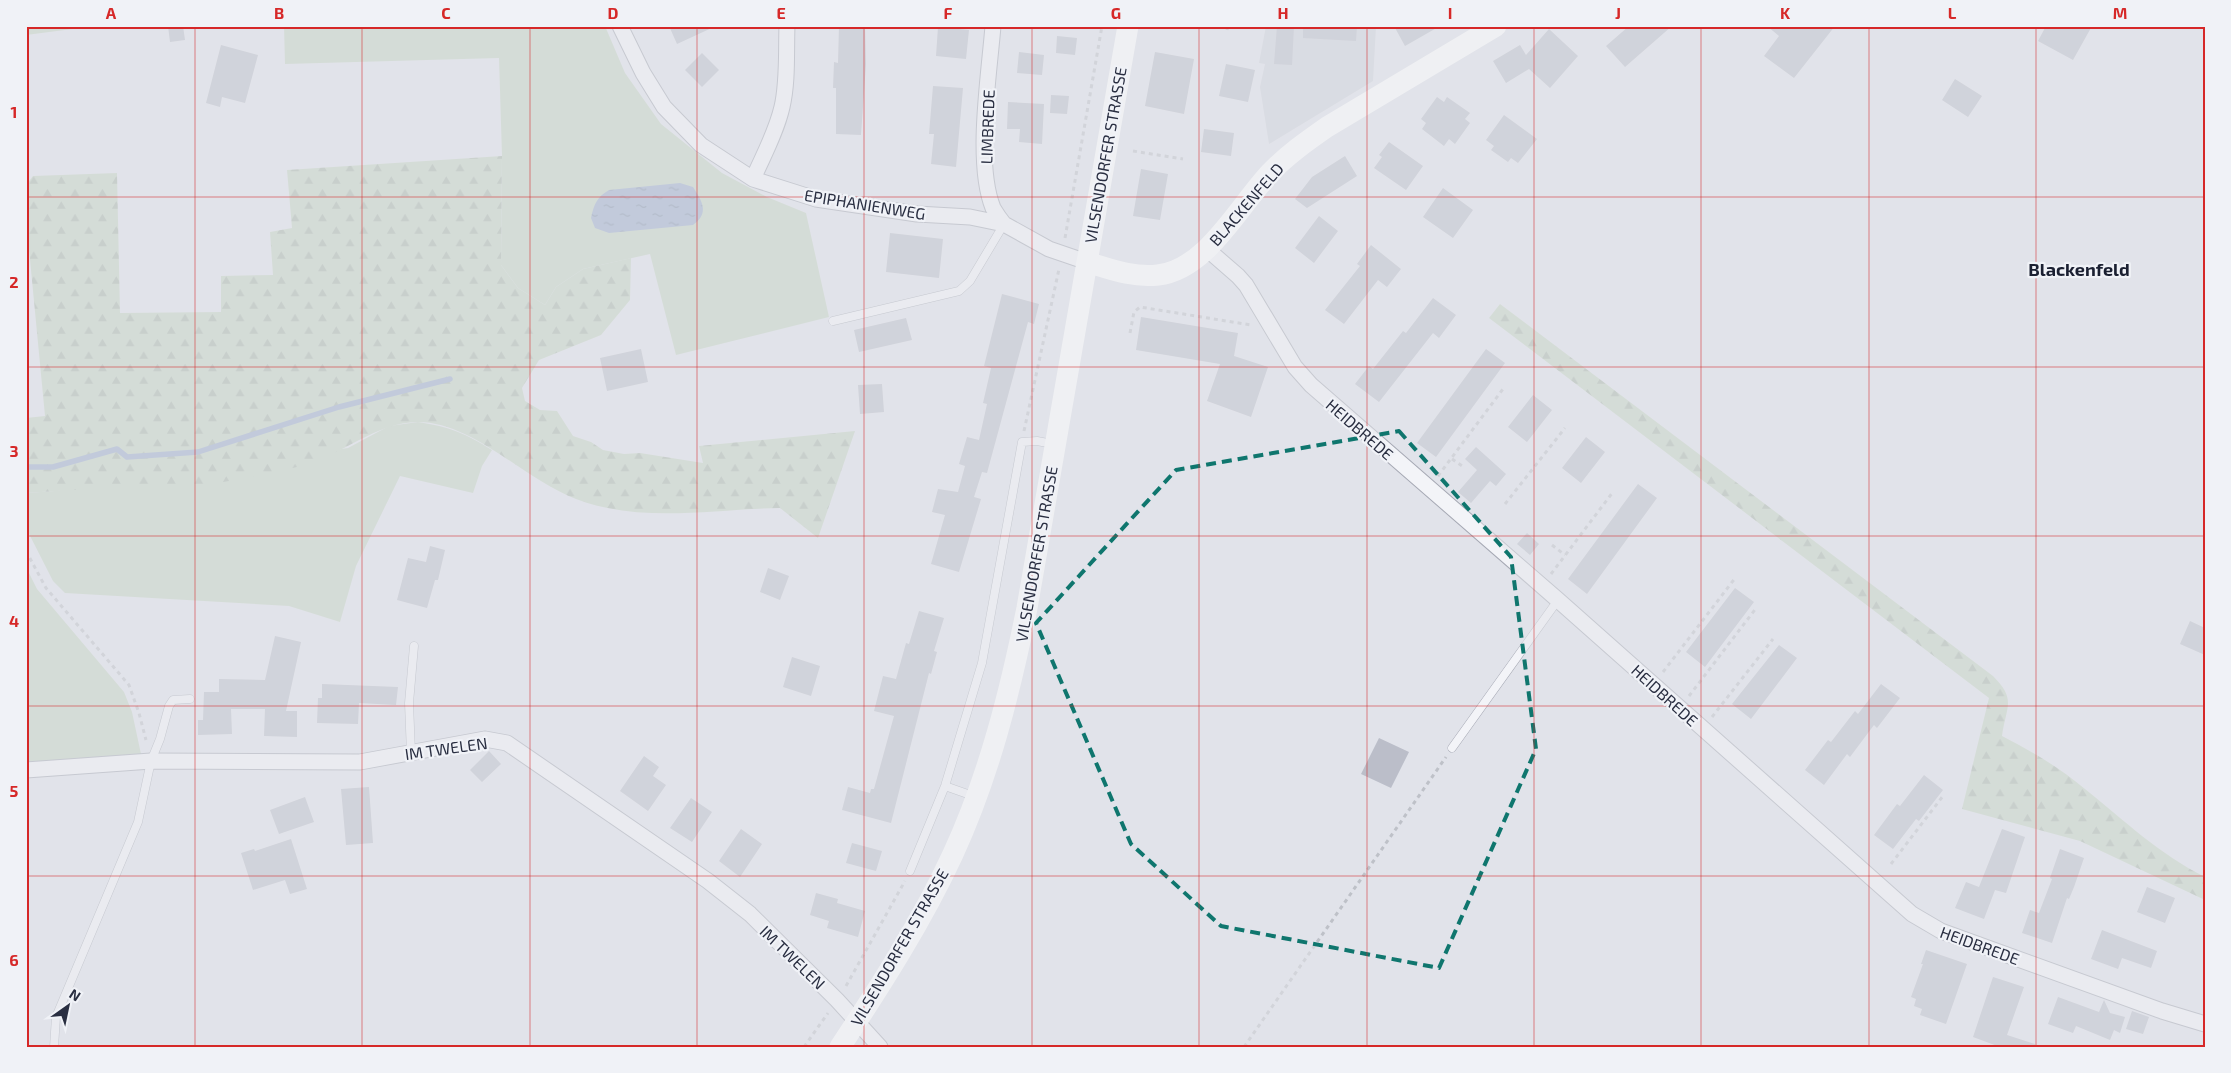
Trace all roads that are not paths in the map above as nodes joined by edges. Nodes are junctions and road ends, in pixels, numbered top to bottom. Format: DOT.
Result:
graph roads {
  1 [pos="620,26"];
  2 [pos="787,26"];
  3 [pos="993,26"];
  4 [pos="1128,26"];
  5 [pos="1496,26"];
  6 [pos="752,179"];
  7 [pos="1004,224"];
  8 [pos="1207,249"];
  9 [pos="1087,262"];
  10 [pos="833,321"];
  11 [pos="1056,444"];
  12 [pos="1558,600"];
  13 [pos="414,646"];
  14 [pos="190,699"];
  15 [pos="1452,748"];
  16 [pos="411,752"];
  17 [pos="151,761"];
  18 [pos="26,770"];
  19 [pos="945,786"];
  20 [pos="976,797"];
  21 [pos="910,872"];
  22 [pos="856,1022"];
  23 [pos="2205,1024"];
  24 [pos="54,1047"];
  25 [pos="840,1047"];
  26 [pos="880,1047"];
  1 -- 6 [label="street, EPIPHANIENWEG"];
  2 -- 6 [label="street"];
  3 -- 7 [label="street, LIMBREDE"];
  4 -- 9 [label="main road, VILSENDORFER STRASSE"];
  5 -- 8 [label="main road, BLACKENFELD"];
  6 -- 7 [label="street, EPIPHANIENWEG"];
  7 -- 9 [label="street, EPIPHANIENWEG"];
  7 -- 10 [label="lane"];
  8 -- 9 [label="main road, BLACKENFELD"];
  8 -- 12 [label="street, HEIDBREDE"];
  9 -- 11 [label="main road, VILSENDORFER STRASSE"];
  11 -- 19 [label="lane"];
  11 -- 20 [label="main road, VILSENDORFER STRASSE"];
  12 -- 15 [label="lane"];
  12 -- 23 [label="street, HEIDBREDE"];
  13 -- 16 [label="lane"];
  14 -- 17 [label="lane"];
  16 -- 17 [label="street, IM TWELEN"];
  16 -- 22 [label="street, IM TWELEN"];
  17 -- 18 [label="street, IM TWELEN"];
  17 -- 24 [label="lane"];
  19 -- 20 [label="lane"];
  19 -- 21 [label="lane"];
  20 -- 22 [label="main road, VILSENDORFER STRASSE"];
  22 -- 25 [label="main road, VILSENDORFER STRASSE"];
  22 -- 26 [label="street, IM TWELEN"];
}
